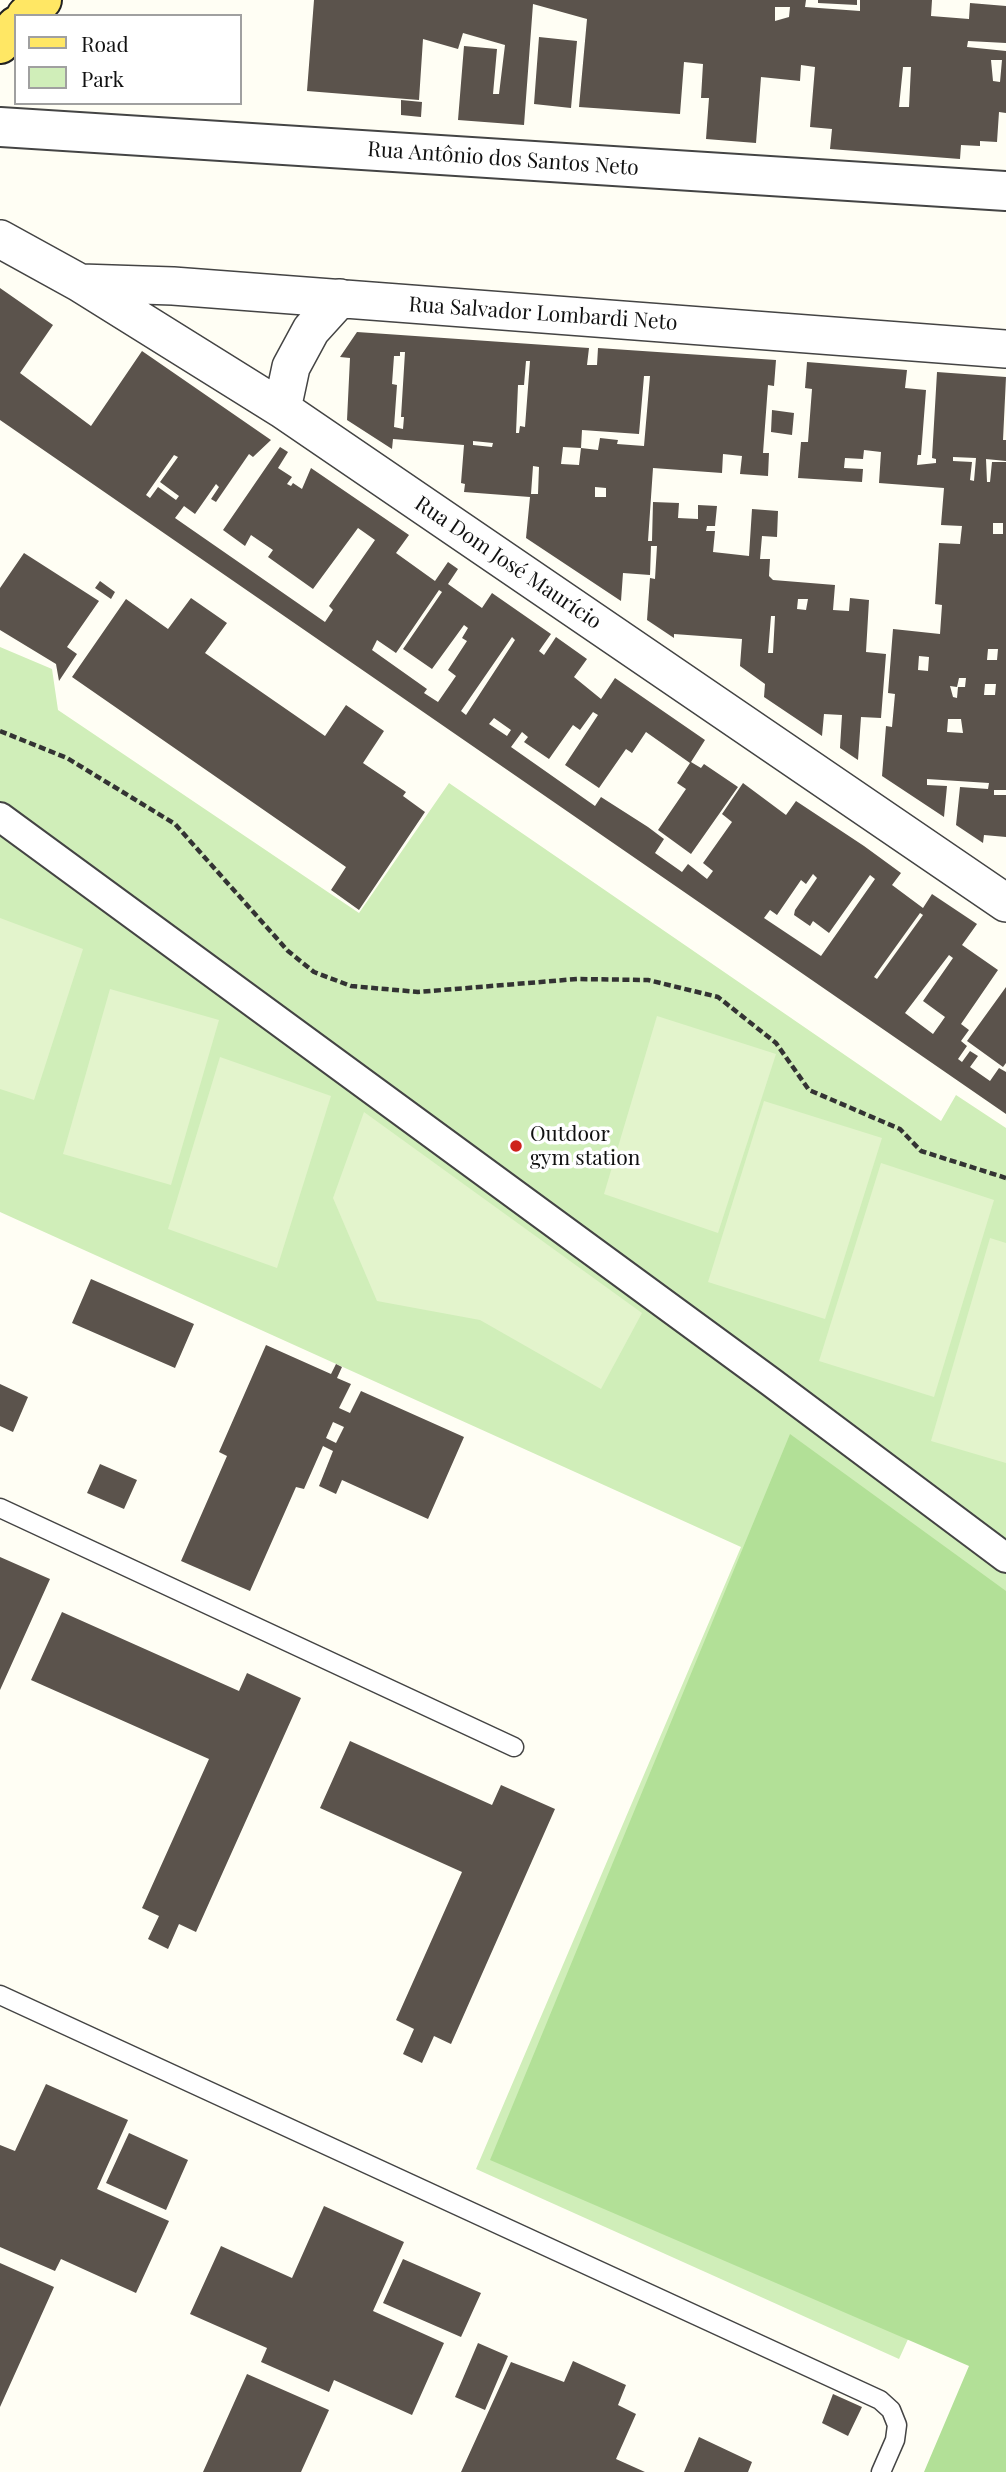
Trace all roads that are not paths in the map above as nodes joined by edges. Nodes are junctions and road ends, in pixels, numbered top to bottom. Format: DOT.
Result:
graph roads {
  1 [pos="42,0"];
  2 [pos="28,14"];
  3 [pos="14,28"];
  4 [pos="0,44"];
  5 [pos="0,127"];
  6 [pos="1006,191"];
  7 [pos="0,239"];
  8 [pos="80,283"];
  9 [pos="340,298"];
  10 [pos="1006,349"];
  11 [pos="282,409"];
  12 [pos="0,817"];
  13 [pos="1006,903"];
  14 [pos="0,1508"];
  15 [pos="1006,1558"];
  16 [pos="514,1747"];
  17 [pos="0,1995"];
  18 [pos="881,2472"];
  1 -- 2 [label="main road"];
  3 -- 4 [label="main road"];
  5 -- 6 [label="street, Rua Antônio dos Santos Neto"];
  7 -- 8 [label="street, Rua Dom José Maurício"];
  8 -- 9 [label="street, Rua Salvador Lombardi Neto"];
  8 -- 11 [label="street, Rua Dom José Maurício"];
  9 -- 10 [label="street, Rua Salvador Lombardi Neto"];
  9 -- 11 [label="street"];
  11 -- 13 [label="street, Rua Dom José Maurício"];
  12 -- 15 [label="street"];
  14 -- 16 [label="lane"];
  17 -- 18 [label="lane"];
}
